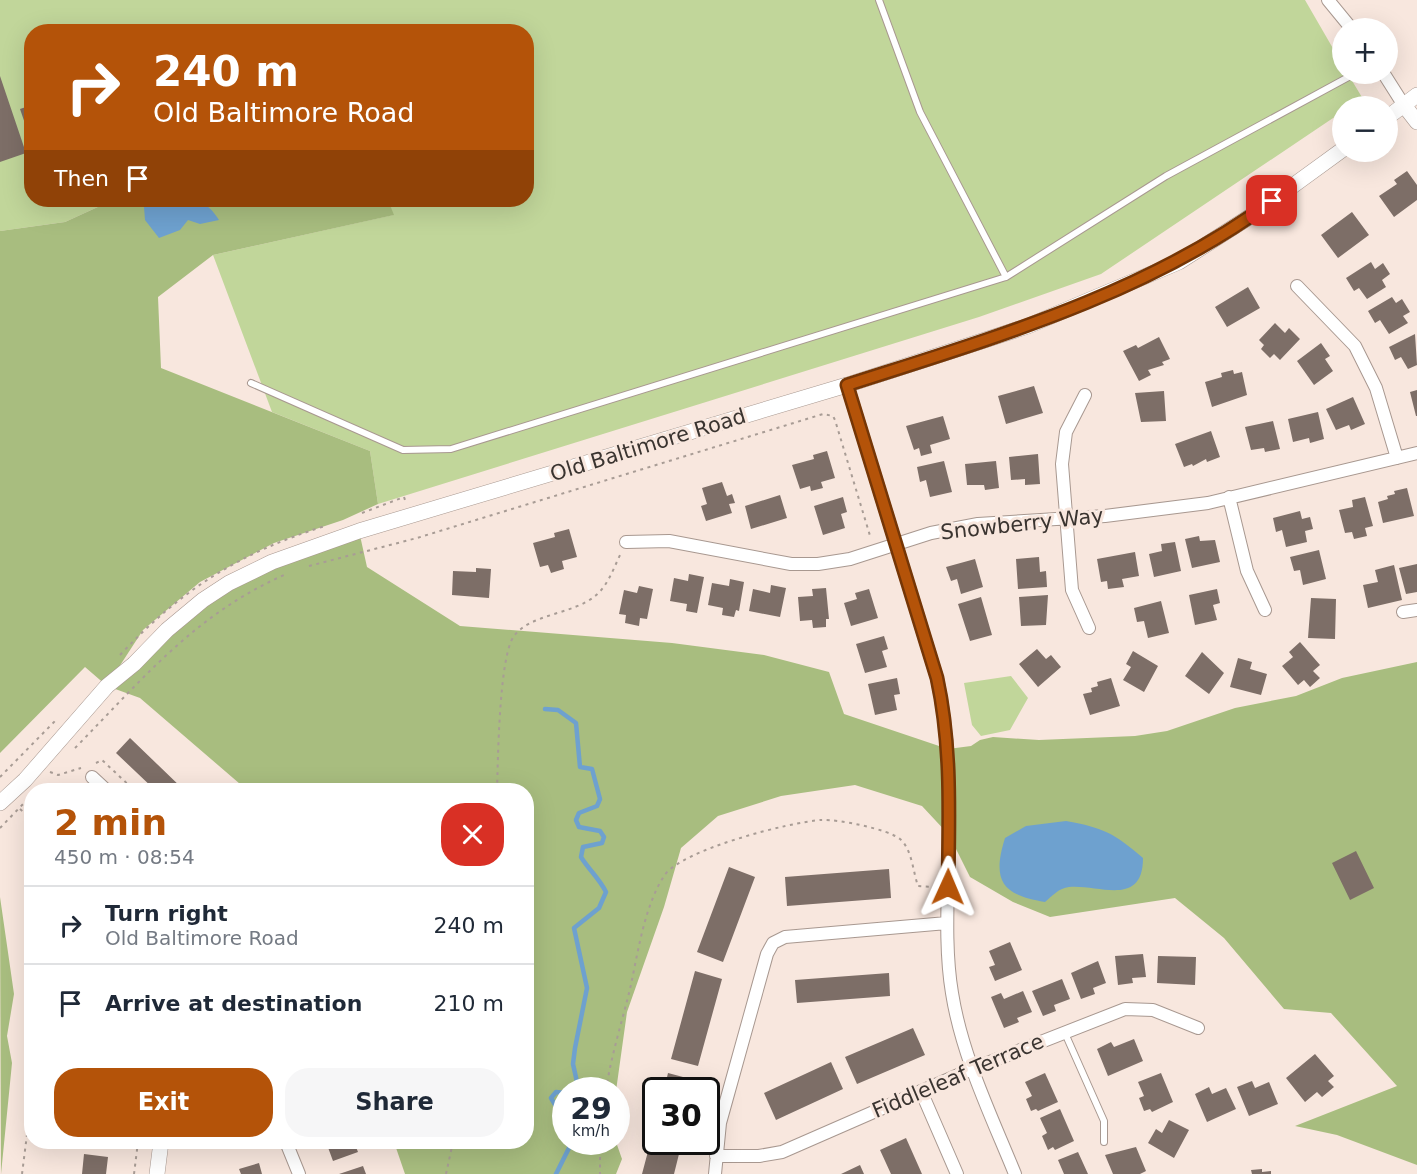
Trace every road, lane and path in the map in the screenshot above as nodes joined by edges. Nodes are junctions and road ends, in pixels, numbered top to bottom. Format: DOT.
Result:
graph roads {
  1 [pos="879,0"];
  2 [pos="1328,0"];
  3 [pos="1343,18"];
  4 [pos="1336,84"];
  5 [pos="1390,84"];
  6 [pos="1417,95"];
  7 [pos="1403,104"];
  8 [pos="1398,108"];
  9 [pos="1417,122"];
  10 [pos="1332,157"];
  11 [pos="1006,277"];
  12 [pos="1297,286"];
  13 [pos="251,383"];
  14 [pos="847,385"];
  15 [pos="1085,395"];
  16 [pos="1417,453"];
  17 [pos="1397,458"];
  18 [pos="1229,497"];
  19 [pos="1067,518"];
  20 [pos="626,542"];
  21 [pos="896,544"];
  22 [pos="876,551"];
  23 [pos="306,567"];
  24 [pos="291,572"];
  25 [pos="1265,609"];
  26 [pos="1417,610"];
  27 [pos="1403,612"];
  28 [pos="1089,628"];
  29 [pos="74,748"];
  30 [pos="58,764"];
  31 [pos="50,772"];
  32 [pos="92,777"];
  33 [pos="33,783"];
  34 [pos="98,783"];
  35 [pos="497,783"];
  36 [pos="24,792"];
  37 [pos="24,795"];
  38 [pos="0,804"];
  39 [pos="0,828"];
  40 [pos="948,887"];
  41 [pos="947,923"];
  42 [pos="1198,1028"];
  43 [pos="1064,1031"];
  44 [pos="972,1069"];
  45 [pos="609,1077"];
  46 [pos="921,1091"];
  47 [pos="1104,1142"];
  48 [pos="25,1149"];
  49 [pos="137,1149"];
  50 [pos="160,1149"];
  51 [pos="289,1149"];
  52 [pos="451,1149"];
  53 [pos="600,1155"];
  54 [pos="716,1156"];
  55 [pos="22,1174"];
  56 [pos="134,1174"];
  57 [pos="157,1174"];
  58 [pos="299,1174"];
  59 [pos="446,1174"];
  60 [pos="600,1174"];
  61 [pos="716,1174"];
  62 [pos="957,1174"];
  63 [pos="1015,1174"];
  1 -- 11 [label="lane"];
  2 -- 3 [label="street"];
  4 -- 11 [label="lane"];
  5 -- 7 [label="street"];
  6 -- 7 [label="street"];
  7 -- 8 [label="street"];
  7 -- 9 [label="street"];
  10 -- 14 [label="street, Old Baltimore Road"];
  11 -- 13 [label="lane"];
  12 -- 17 [label="street"];
  14 -- 21 [label="street"];
  14 -- 33 [label="street, Old Baltimore Road"];
  15 -- 19 [label="street"];
  16 -- 17 [label="street, Snowberry Way"];
  17 -- 18 [label="street, Snowberry Way"];
  18 -- 19 [label="street, Snowberry Way"];
  18 -- 25 [label="street"];
  19 -- 21 [label="street, Snowberry Way"];
  19 -- 28 [label="street"];
  20 -- 22 [label="street, Snowberry Way"];
  20 -- 35 [label="path"];
  21 -- 22 [label="street, Snowberry Way"];
  21 -- 40 [label="street"];
  22 -- 23 [label="path"];
  24 -- 29 [label="path"];
  26 -- 27 [label="street"];
  30 -- 31 [label="path"];
  32 -- 34 [label="street"];
  36 -- 38 [label="street, Old Baltimore Road"];
  37 -- 39 [label="path"];
  40 -- 41 [label="street"];
  40 -- 45 [label="path"];
  41 -- 44 [label="street"];
  41 -- 54 [label="street"];
  42 -- 43 [label="street, Fiddleleaf Terrace"];
  43 -- 44 [label="street, Fiddleleaf Terrace"];
  43 -- 47 [label="lane"];
  44 -- 46 [label="street, Fiddleleaf Terrace"];
  44 -- 63 [label="street"];
  46 -- 54 [label="street, Fiddleleaf Terrace"];
  46 -- 62 [label="street"];
  48 -- 55 [label="path"];
  49 -- 56 [label="path"];
  50 -- 57 [label="street"];
  51 -- 58 [label="street"];
  52 -- 59 [label="path"];
  53 -- 60 [label="path"];
  54 -- 61 [label="street"];
}
